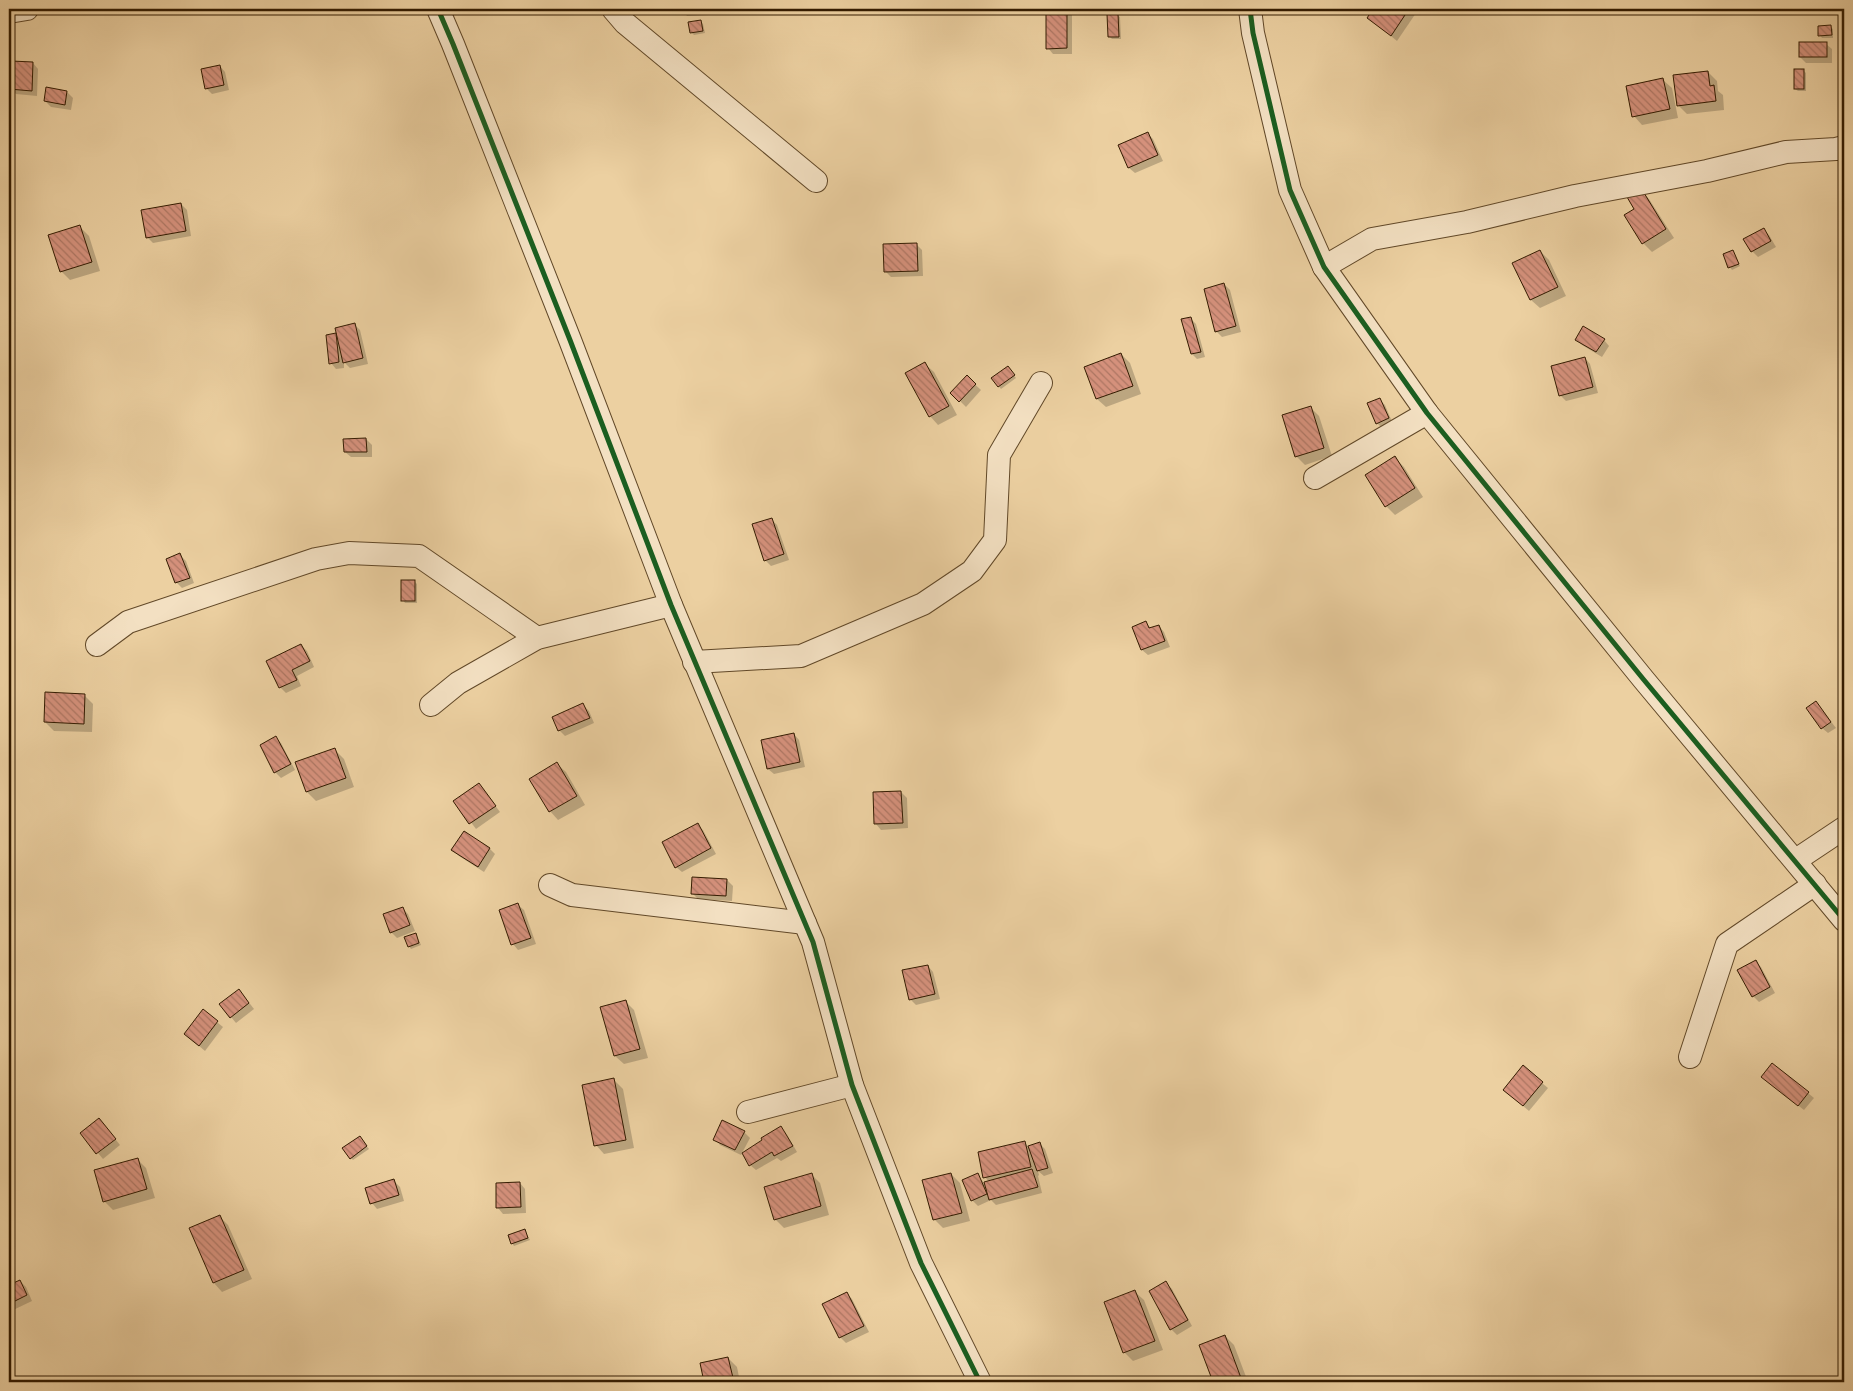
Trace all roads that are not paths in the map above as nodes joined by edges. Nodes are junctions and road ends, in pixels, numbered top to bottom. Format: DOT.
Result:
graph roads {
  1 [pos="27,9"];
  2 [pos="438,9"];
  3 [pos="613,9"];
  4 [pos="1250,9"];
  5 [pos="9,12"];
  6 [pos="1844,147"];
  7 [pos="816,181"];
  8 [pos="1324,267"];
  9 [pos="1041,383"];
  10 [pos="1427,413"];
  11 [pos="1315,478"];
  12 [pos="671,605"];
  13 [pos="537,638"];
  14 [pos="97,645"];
  15 [pos="694,662"];
  16 [pos="431,705"];
  17 [pos="1844,828"];
  18 [pos="1796,860"];
  19 [pos="1815,884"];
  20 [pos="550,885"];
  21 [pos="1844,920"];
  22 [pos="805,923"];
  23 [pos="1690,1057"];
  24 [pos="852,1085"];
  25 [pos="748,1112"];
  26 [pos="980,1382"];
  1 -- 5 [label="street"];
  2 -- 12 [label="street"];
  3 -- 7 [label="street"];
  4 -- 8 [label="street"];
  6 -- 8 [label="street"];
  8 -- 10 [label="street"];
  9 -- 15 [label="street"];
  10 -- 11 [label="street"];
  10 -- 18 [label="street"];
  12 -- 13 [label="street"];
  12 -- 15 [label="street"];
  13 -- 14 [label="street"];
  13 -- 16 [label="street"];
  15 -- 22 [label="street"];
  17 -- 18 [label="street"];
  18 -- 19 [label="street"];
  19 -- 21 [label="street"];
  19 -- 23 [label="street"];
  20 -- 22 [label="street"];
  22 -- 24 [label="street"];
  24 -- 25 [label="street"];
  24 -- 26 [label="street"];
}
